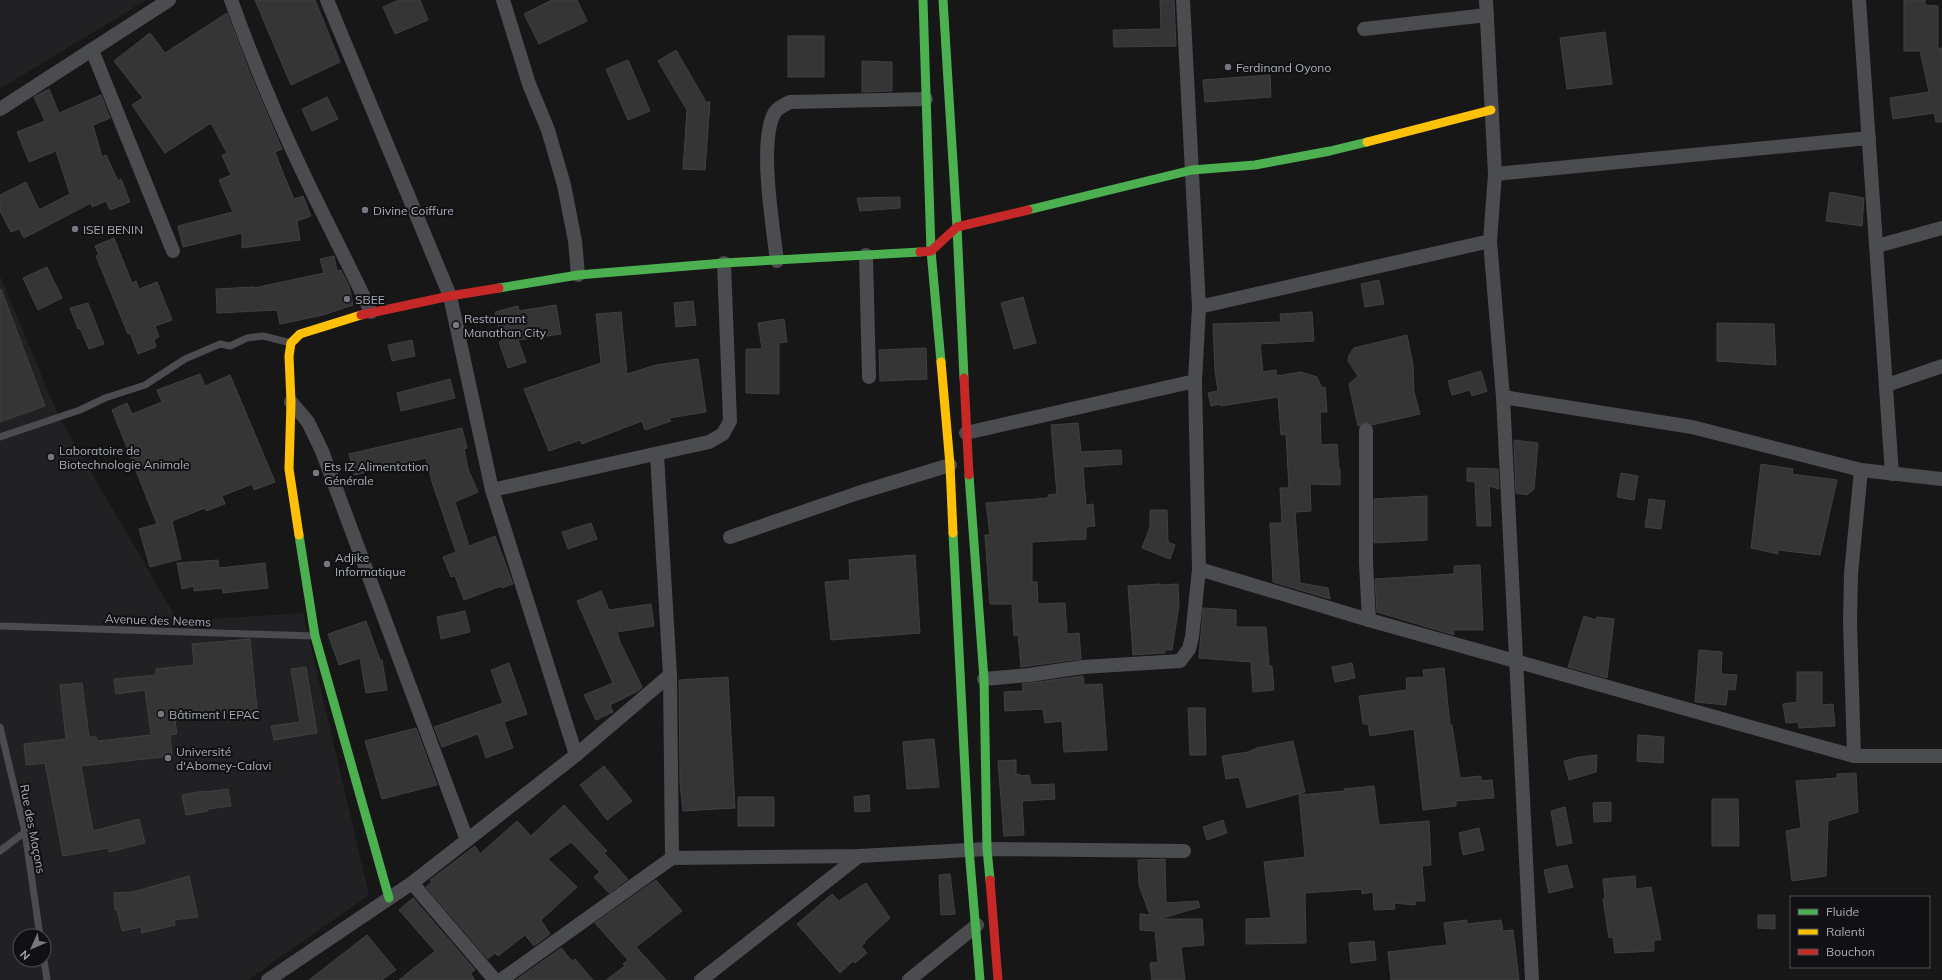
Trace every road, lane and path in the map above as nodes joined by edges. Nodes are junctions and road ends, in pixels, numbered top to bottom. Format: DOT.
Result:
graph roads {
  1 [pos="169,0"];
  2 [pos="231,0"];
  3 [pos="327,0"];
  4 [pos="503,0"];
  5 [pos="923,0"];
  6 [pos="943,0"];
  7 [pos="1183,0"];
  8 [pos="1486,0"];
  9 [pos="1859,0"];
  10 [pos="1487,15"];
  11 [pos="1364,29"];
  12 [pos="92,50"];
  13 [pos="926,99"];
  14 [pos="0,109"];
  15 [pos="1491,110"];
  16 [pos="1869,138"];
  17 [pos="1192,170"];
  18 [pos="1495,174"];
  19 [pos="957,227"];
  20 [pos="1942,228"];
  21 [pos="1490,241"];
  22 [pos="1877,246"];
  23 [pos="173,251"];
  24 [pos="931,251"];
  25 [pos="866,255"];
  26 [pos="777,261"];
  27 [pos="724,263"];
  28 [pos="578,275"];
  29 [pos="450,296"];
  30 [pos="1199,306"];
  31 [pos="371,312"];
  32 [pos="291,344"];
  33 [pos="1942,366"];
  34 [pos="869,378"];
  35 [pos="1195,381"];
  36 [pos="1887,385"];
  37 [pos="1504,396"];
  38 [pos="291,402"];
  39 [pos="1366,430"];
  40 [pos="966,433"];
  41 [pos="0,437"];
  42 [pos="657,455"];
  43 [pos="950,465"];
  44 [pos="1861,470"];
  45 [pos="1892,474"];
  46 [pos="1942,479"];
  47 [pos="492,490"];
  48 [pos="730,537"];
  49 [pos="1198,569"];
  50 [pos="1369,620"];
  51 [pos="0,626"];
  52 [pos="315,636"];
  53 [pos="1516,661"];
  54 [pos="670,676"];
  55 [pos="984,679"];
  56 [pos="0,727"];
  57 [pos="576,755"];
  58 [pos="1854,756"];
  59 [pos="1942,756"];
  60 [pos="25,832"];
  61 [pos="467,840"];
  62 [pos="987,848"];
  63 [pos="970,849"];
  64 [pos="0,851"];
  65 [pos="1184,851"];
  66 [pos="860,856"];
  67 [pos="672,858"];
  68 [pos="412,883"];
  69 [pos="390,898"];
  70 [pos="977,925"];
  71 [pos="39,928"];
  72 [pos="45,968"];
  73 [pos="47,980"];
  74 [pos="268,980"];
  75 [pos="495,980"];
  76 [pos="501,980"];
  77 [pos="701,980"];
  78 [pos="909,980"];
  79 [pos="980,980"];
  80 [pos="998,980"];
  81 [pos="1532,980"];
  1 -- 12 [label="street"];
  2 -- 31 [label="street"];
  3 -- 29 [label="street"];
  4 -- 28 [label="street"];
  5 -- 13 [label="main road"];
  6 -- 19 [label="main road"];
  7 -- 17 [label="street"];
  8 -- 10 [label="street"];
  9 -- 16 [label="street"];
  10 -- 11 [label="street"];
  10 -- 15 [label="street"];
  12 -- 14 [label="street"];
  12 -- 23 [label="street"];
  13 -- 24 [label="main road"];
  13 -- 26 [label="street"];
  15 -- 17 [label="main road"];
  15 -- 18 [label="street"];
  16 -- 18 [label="street"];
  16 -- 22 [label="street"];
  17 -- 19 [label="main road"];
  17 -- 30 [label="street"];
  18 -- 21 [label="street"];
  19 -- 24 [label="main road"];
  19 -- 40 [label="main road"];
  20 -- 22 [label="street"];
  21 -- 30 [label="street"];
  21 -- 37 [label="street"];
  22 -- 36 [label="street"];
  24 -- 25 [label="main road"];
  24 -- 43 [label="main road"];
  25 -- 26 [label="main road"];
  25 -- 34 [label="street"];
  26 -- 27 [label="main road"];
  27 -- 28 [label="main road"];
  27 -- 42 [label="street"];
  28 -- 29 [label="main road"];
  29 -- 31 [label="main road"];
  29 -- 47 [label="street"];
  30 -- 35 [label="street"];
  31 -- 32 [label="main road"];
  32 -- 38 [label="main road"];
  32 -- 41 [label="lane"];
  33 -- 36 [label="street"];
  35 -- 40 [label="street"];
  35 -- 49 [label="street"];
  36 -- 45 [label="street"];
  37 -- 44 [label="street"];
  37 -- 53 [label="street"];
  38 -- 52 [label="main road"];
  38 -- 61 [label="street"];
  39 -- 50 [label="street"];
  40 -- 55 [label="main road"];
  42 -- 47 [label="street"];
  42 -- 54 [label="street"];
  43 -- 48 [label="street"];
  43 -- 63 [label="main road"];
  44 -- 45 [label="street"];
  44 -- 58 [label="street"];
  45 -- 46 [label="street"];
  47 -- 57 [label="street"];
  49 -- 50 [label="street"];
  49 -- 55 [label="street"];
  50 -- 53 [label="street"];
  51 -- 52 [label="lane, Avenue des Neems"];
  52 -- 69 [label="main road"];
  53 -- 58 [label="street"];
  53 -- 81 [label="street"];
  54 -- 57 [label="street"];
  54 -- 67 [label="street"];
  55 -- 62 [label="main road"];
  56 -- 60 [label="lane, Rue des Maçons"];
  57 -- 61 [label="street"];
  58 -- 59 [label="street"];
  60 -- 64 [label="lane"];
  60 -- 71 [label="lane, Rue des Maçons"];
  61 -- 68 [label="street"];
  62 -- 63 [label="street"];
  62 -- 65 [label="street"];
  62 -- 80 [label="main road"];
  63 -- 66 [label="street"];
  63 -- 70 [label="main road"];
  66 -- 67 [label="street"];
  66 -- 77 [label="street"];
  67 -- 76 [label="street"];
  68 -- 69 [label="street"];
  68 -- 75 [label="street"];
  69 -- 74 [label="street"];
  70 -- 78 [label="street"];
  70 -- 79 [label="main road"];
  72 -- 73 [label="lane"];
}
